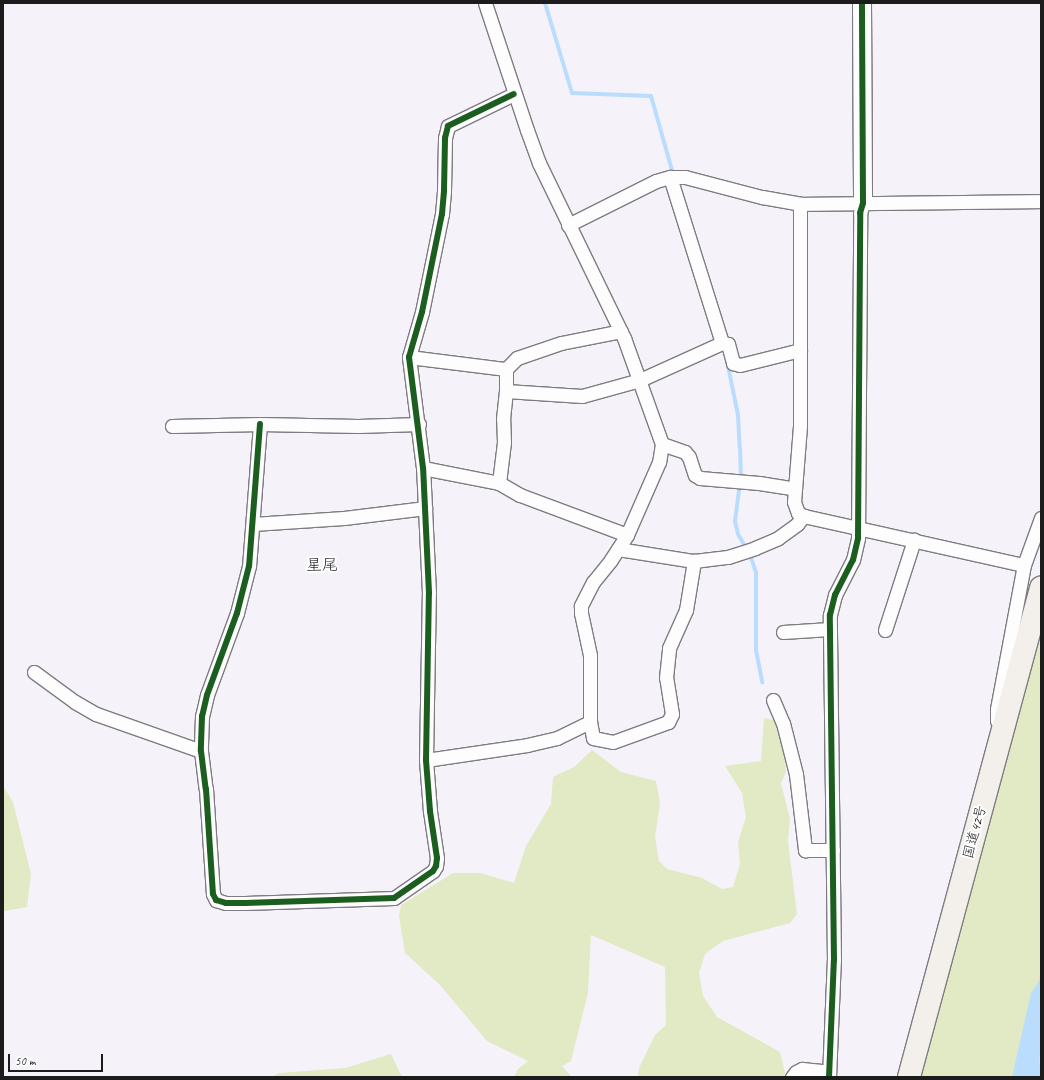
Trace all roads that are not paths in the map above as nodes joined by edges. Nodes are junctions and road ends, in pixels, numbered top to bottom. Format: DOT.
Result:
graph roads {
  1 [pos="485,3"];
  2 [pos="862,3"];
  3 [pos="514,94"];
  4 [pos="670,177"];
  5 [pos="1041,201"];
  6 [pos="862,203"];
  7 [pos="800,204"];
  8 [pos="568,225"];
  9 [pos="621,331"];
  10 [pos="722,343"];
  11 [pos="800,350"];
  12 [pos="409,358"];
  13 [pos="506,369"];
  14 [pos="640,380"];
  15 [pos="506,392"];
  16 [pos="260,424"];
  17 [pos="418,424"];
  18 [pos="172,426"];
  19 [pos="662,444"];
  20 [pos="423,468"];
  21 [pos="499,482"];
  22 [pos="795,489"];
  23 [pos="425,508"];
  24 [pos="804,516"];
  25 [pos="1041,518"];
  26 [pos="253,524"];
  27 [pos="858,528"];
  28 [pos="627,536"];
  29 [pos="914,540"];
  30 [pos="618,549"];
  31 [pos="694,561"];
  32 [pos="1024,564"];
  33 [pos="1041,588"];
  34 [pos="830,629"];
  35 [pos="885,630"];
  36 [pos="783,632"];
  37 [pos="34,672"];
  38 [pos="773,700"];
  39 [pos="590,722"];
  40 [pos="1002,734"];
  41 [pos="201,751"];
  42 [pos="426,760"];
  43 [pos="833,850"];
  44 [pos="829,1074"];
  45 [pos="792,1077"];
  46 [pos="909,1077"];
  1 -- 3 [label="street"];
  2 -- 6 [label="street"];
  3 -- 8 [label="street"];
  3 -- 12 [label="street"];
  4 -- 7 [label="street"];
  4 -- 8 [label="street"];
  4 -- 10 [label="street"];
  5 -- 6 [label="street"];
  6 -- 7 [label="street"];
  6 -- 27 [label="street"];
  7 -- 11 [label="street"];
  8 -- 9 [label="street"];
  9 -- 13 [label="street"];
  9 -- 14 [label="street"];
  10 -- 11 [label="street"];
  10 -- 14 [label="street"];
  11 -- 22 [label="street"];
  12 -- 13 [label="street"];
  12 -- 17 [label="street"];
  13 -- 15 [label="street"];
  14 -- 15 [label="street"];
  14 -- 19 [label="street"];
  15 -- 21 [label="street"];
  16 -- 17 [label="street"];
  16 -- 18 [label="street"];
  16 -- 26 [label="street"];
  17 -- 20 [label="street"];
  19 -- 22 [label="street"];
  19 -- 28 [label="street"];
  20 -- 21 [label="street"];
  20 -- 23 [label="street"];
  21 -- 28 [label="street"];
  22 -- 24 [label="street"];
  23 -- 26 [label="street"];
  23 -- 42 [label="street"];
  24 -- 27 [label="street"];
  24 -- 31 [label="street"];
  25 -- 32 [label="street"];
  26 -- 41 [label="street"];
  27 -- 29 [label="street"];
  27 -- 34 [label="street"];
  28 -- 30 [label="street"];
  29 -- 32 [label="street"];
  29 -- 35 [label="street"];
  30 -- 31 [label="street"];
  30 -- 39 [label="street"];
  31 -- 39 [label="street"];
  32 -- 40 [label="street"];
  33 -- 40 [label="highway, 国道42号"];
  34 -- 36 [label="street"];
  34 -- 43 [label="street"];
  37 -- 41 [label="street"];
  38 -- 43 [label="street"];
  39 -- 42 [label="street"];
  40 -- 46 [label="highway, 国道42号"];
  41 -- 42 [label="street"];
  43 -- 44 [label="street"];
  44 -- 45 [label="street"];
}
